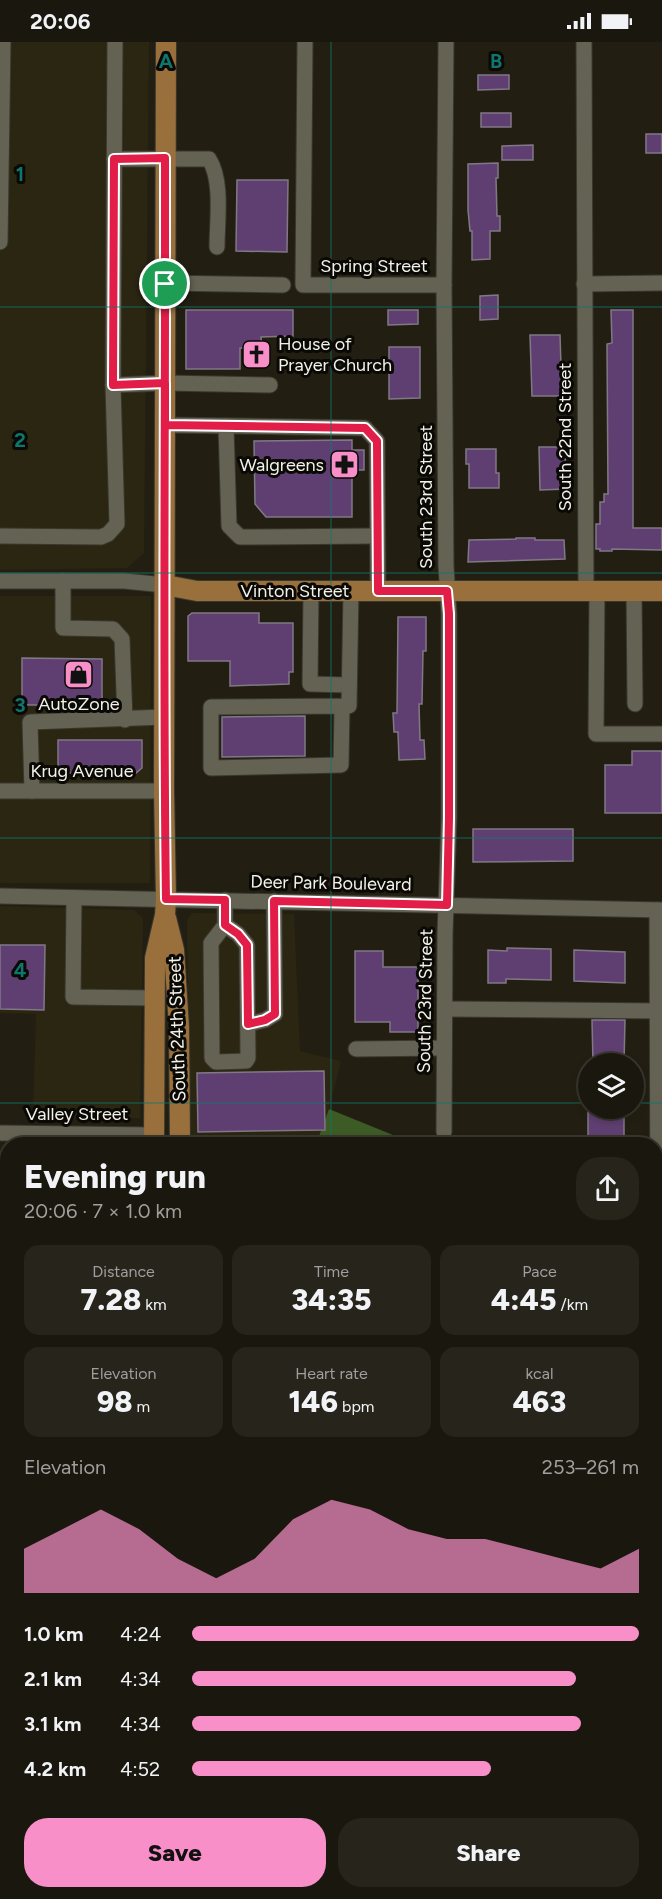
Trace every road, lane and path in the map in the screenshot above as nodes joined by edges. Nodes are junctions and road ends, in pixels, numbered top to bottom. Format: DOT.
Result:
graph roads {
  1 [pos="3,42"];
  2 [pos="115,42"];
  3 [pos="166,42"];
  4 [pos="305,42"];
  5 [pos="446,42"];
  6 [pos="584,42"];
  7 [pos="165,158"];
  8 [pos="114,159"];
  9 [pos="0,242"];
  10 [pos="217,247"];
  11 [pos="662,283"];
  12 [pos="165,284"];
  13 [pos="584,284"];
  14 [pos="283,285"];
  15 [pos="444,285"];
  16 [pos="165,383"];
  17 [pos="113,385"];
  18 [pos="270,385"];
  19 [pos="165,425"];
  20 [pos="226,426"];
  21 [pos="0,536"];
  22 [pos="377,536"];
  23 [pos="0,580"];
  24 [pos="63,580"];
  25 [pos="165,585"];
  26 [pos="592,590"];
  27 [pos="311,591"];
  28 [pos="351,591"];
  29 [pos="378,591"];
  30 [pos="447,591"];
  31 [pos="634,591"];
  32 [pos="662,591"];
  33 [pos="349,685"];
  34 [pos="635,704"];
  35 [pos="342,706"];
  36 [pos="164,717"];
  37 [pos="125,720"];
  38 [pos="662,734"];
  39 [pos="0,790"];
  40 [pos="32,790"];
  41 [pos="164,790"];
  42 [pos="0,896"];
  43 [pos="74,898"];
  44 [pos="225,900"];
  45 [pos="274,901"];
  46 [pos="447,905"];
  47 [pos="165,907"];
  48 [pos="660,910"];
  49 [pos="225,925"];
  50 [pos="154,998"];
  51 [pos="445,1009"];
  52 [pos="660,1011"];
  53 [pos="248,1024"];
  54 [pos="444,1048"];
  55 [pos="356,1049"];
  56 [pos="444,1132"];
  57 [pos="0,1133"];
  58 [pos="88,1137"];
  59 [pos="154,1137"];
  60 [pos="180,1137"];
  61 [pos="659,1137"];
  1 -- 9 [label="street"];
  2 -- 8 [label="street"];
  3 -- 7 [label="main road, South 24th Street"];
  4 -- 15 [label="street, Spring Street"];
  5 -- 15 [label="street, South 23rd Street"];
  6 -- 13 [label="street, South 22nd Street"];
  7 -- 8 [label="street"];
  7 -- 10 [label="street"];
  7 -- 12 [label="main road, South 24th Street"];
  8 -- 17 [label="street"];
  11 -- 13 [label="street"];
  12 -- 14 [label="street"];
  12 -- 16 [label="main road, South 24th Street"];
  13 -- 26 [label="street, South 22nd Street"];
  15 -- 30 [label="street, South 23rd Street"];
  16 -- 17 [label="street"];
  16 -- 18 [label="street"];
  16 -- 19 [label="main road, South 24th Street"];
  17 -- 21 [label="street"];
  19 -- 20 [label="street"];
  19 -- 25 [label="main road, South 24th Street"];
  20 -- 22 [label="street"];
  20 -- 22 [label="street"];
  22 -- 29 [label="street"];
  23 -- 24 [label="street, Vinton Street"];
  24 -- 25 [label="street, Vinton Street"];
  24 -- 37 [label="street"];
  25 -- 27 [label="main road, Vinton Street"];
  25 -- 36 [label="main road, South 24th Street"];
  26 -- 30 [label="main road, Vinton Street"];
  26 -- 31 [label="main road, Vinton Street"];
  26 -- 38 [label="street, South 22nd Street"];
  27 -- 28 [label="main road, Vinton Street"];
  27 -- 33 [label="street"];
  28 -- 29 [label="main road, Vinton Street"];
  28 -- 33 [label="street"];
  29 -- 30 [label="main road, Vinton Street"];
  30 -- 46 [label="street, South 23rd Street"];
  31 -- 32 [label="main road, Vinton Street"];
  31 -- 34 [label="street"];
  33 -- 35 [label="street"];
  35 -- 35 [label="street"];
  36 -- 37 [label="street"];
  36 -- 41 [label="main road, South 24th Street"];
  37 -- 40 [label="street"];
  39 -- 40 [label="street, Krug Avenue"];
  40 -- 41 [label="street, Krug Avenue"];
  41 -- 47 [label="main road, South 24th Street"];
  42 -- 43 [label="street, Deer Park Boulevard"];
  43 -- 47 [label="street, Deer Park Boulevard"];
  43 -- 50 [label="street"];
  44 -- 45 [label="street, Deer Park Boulevard"];
  44 -- 47 [label="street, Deer Park Boulevard"];
  44 -- 49 [label="street"];
  45 -- 46 [label="street, Deer Park Boulevard"];
  45 -- 53 [label="street"];
  46 -- 48 [label="street, Deer Park Boulevard"];
  46 -- 51 [label="street, South 23rd Street"];
  47 -- 50 [label="main road, South 24th Street"];
  47 -- 60 [label="main road, South 24th Street"];
  48 -- 52 [label="street"];
  49 -- 53 [label="street"];
  49 -- 53 [label="street"];
  50 -- 59 [label="main road, South 24th Street"];
  51 -- 52 [label="street"];
  51 -- 54 [label="street, South 23rd Street"];
  52 -- 61 [label="street"];
  54 -- 55 [label="street"];
  54 -- 56 [label="street, South 23rd Street"];
  57 -- 58 [label="street, Valley Street"];
}
